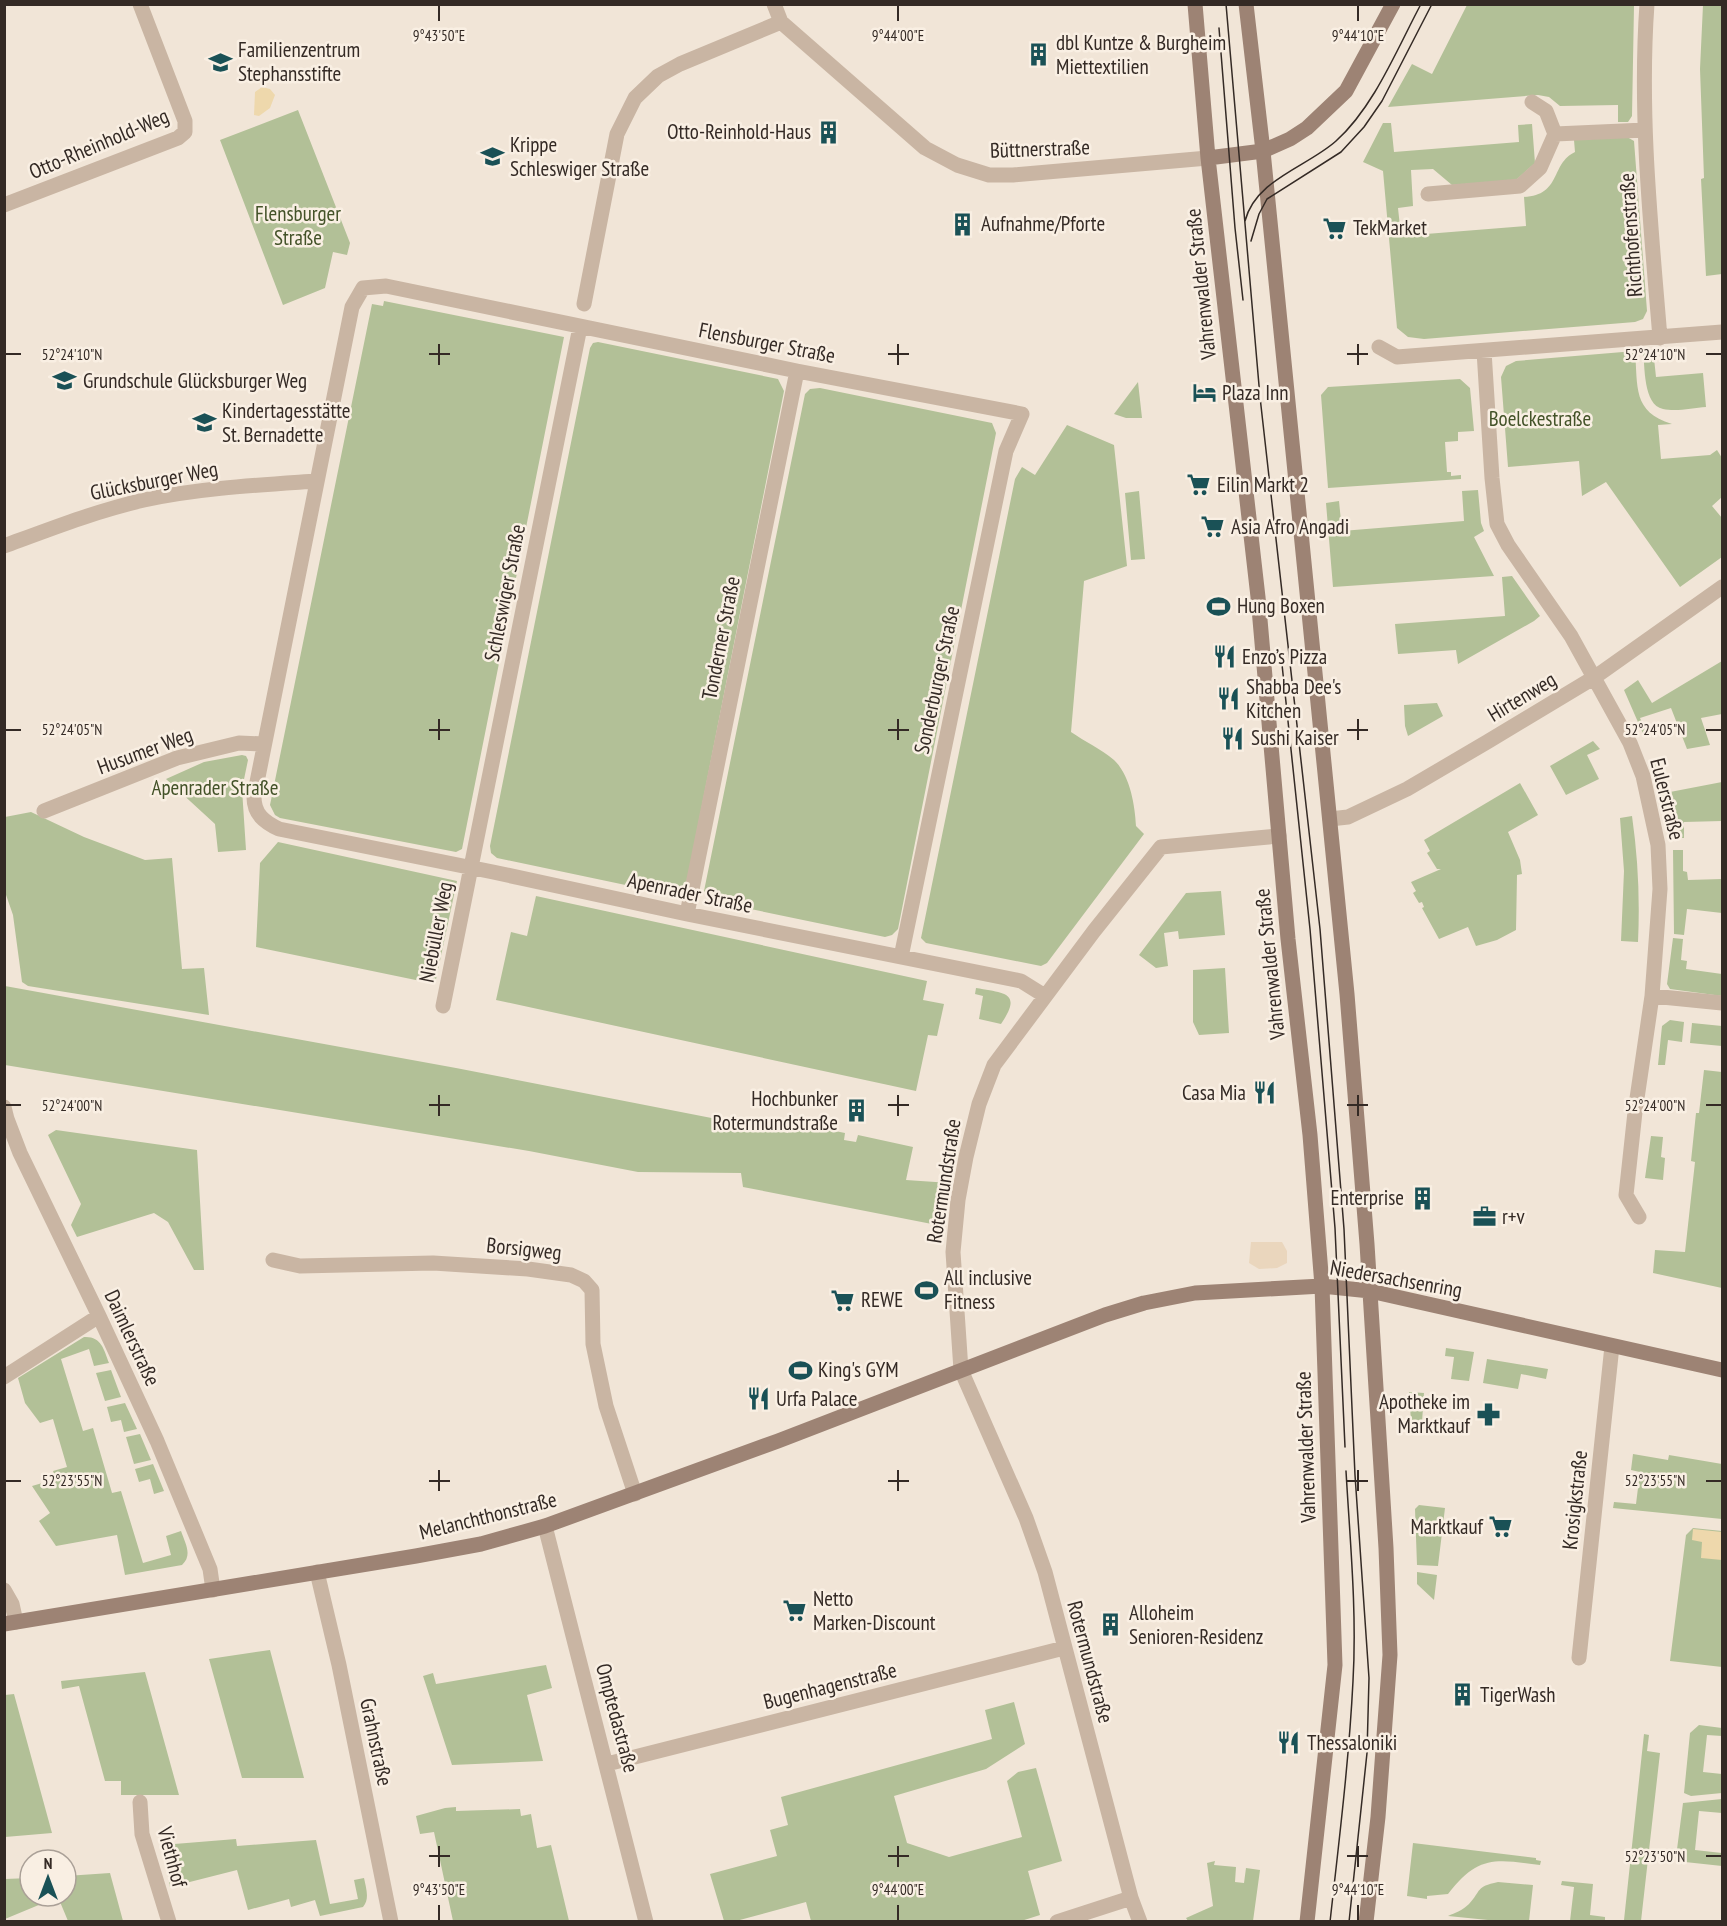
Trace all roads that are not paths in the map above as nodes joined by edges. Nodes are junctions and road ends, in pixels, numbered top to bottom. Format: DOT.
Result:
graph roads {
  1 [pos="140,4"];
  2 [pos="774,4"];
  3 [pos="1195,4"];
  4 [pos="1246,4"];
  5 [pos="1393,4"];
  6 [pos="1647,4"];
  7 [pos="781,22"];
  8 [pos="1532,102"];
  9 [pos="1645,130"];
  10 [pos="1555,134"];
  11 [pos="1263,151"];
  12 [pos="1208,158"];
  13 [pos="1428,194"];
  14 [pos="4,205"];
  15 [pos="363,288"];
  16 [pos="584,304"];
  17 [pos="580,327"];
  18 [pos="1722,332"];
  19 [pos="1660,338"];
  20 [pos="1379,347"];
  21 [pos="1484,351"];
  22 [pos="797,371"];
  23 [pos="1022,414"];
  24 [pos="317,481"];
  25 [pos="4,546"];
  26 [pos="1722,587"];
  27 [pos="1595,677"];
  28 [pos="264,744"];
  29 [pos="44,811"];
  30 [pos="1330,819"];
  31 [pos="1279,836"];
  32 [pos="471,867"];
  33 [pos="687,914"];
  34 [pos="901,957"];
  35 [pos="1045,996"];
  36 [pos="1652,996"];
  37 [pos="1722,1003"];
  38 [pos="443,1006"];
  39 [pos="4,1107"];
  40 [pos="1639,1217"];
  41 [pos="273,1260"];
  42 [pos="1322,1286"];
  43 [pos="1370,1292"];
  44 [pos="99,1316"];
  45 [pos="1612,1346"];
  46 [pos="961,1370"];
  47 [pos="1722,1370"];
  48 [pos="4,1377"];
  49 [pos="635,1494"];
  50 [pos="545,1526"];
  51 [pos="317,1572"];
  52 [pos="4,1590"];
  53 [pos="213,1590"];
  54 [pos="10,1623"];
  55 [pos="1064,1648"];
  56 [pos="1579,1658"];
  57 [pos="607,1764"];
  58 [pos="140,1802"];
  59 [pos="1131,1898"];
  60 [pos="388,1921"];
  61 [pos="169,1922"];
  62 [pos="646,1922"];
  63 [pos="1057,1922"];
  64 [pos="1140,1922"];
  65 [pos="1307,1922"];
  66 [pos="1366,1922"];
  1 -- 14 [label="street, Otto-Rheinhold-Weg"];
  2 -- 7 [label="street, Büttnerstraße"];
  3 -- 12 [label="main road, Vahrenwalder Straße"];
  4 -- 11 [label="main road"];
  5 -- 11 [label="main road, Büttnerstraße"];
  6 -- 9 [label="street, Richthofenstraße"];
  7 -- 12 [label="street, Büttnerstraße"];
  7 -- 16 [label="street"];
  8 -- 10 [label="street"];
  9 -- 10 [label="street"];
  9 -- 19 [label="street, Richthofenstraße"];
  10 -- 13 [label="street"];
  11 -- 12 [label="main road, Büttnerstraße"];
  11 -- 30 [label="main road"];
  12 -- 31 [label="main road, Vahrenwalder Straße"];
  15 -- 17 [label="street, Flensburger Straße"];
  15 -- 24 [label="street, Apenrader Straße"];
  17 -- 22 [label="street, Flensburger Straße"];
  17 -- 32 [label="street, Schleswiger Straße"];
  18 -- 19 [label="street"];
  19 -- 21 [label="street"];
  20 -- 21 [label="street"];
  21 -- 27 [label="street, Eulerstraße"];
  22 -- 23 [label="street, Flensburger Straße"];
  22 -- 33 [label="street, Tonderner Straße"];
  23 -- 34 [label="street, Sonderburger Straße"];
  24 -- 25 [label="street, Glücksburger Weg"];
  24 -- 28 [label="street, Apenrader Straße"];
  26 -- 27 [label="street, Hirtenweg"];
  27 -- 30 [label="street, Hirtenweg"];
  27 -- 36 [label="street, Eulerstraße"];
  28 -- 29 [label="street, Husumer Weg"];
  28 -- 32 [label="street, Apenrader Straße"];
  30 -- 43 [label="main road"];
  31 -- 35 [label="street, Rotermundstraße"];
  31 -- 42 [label="main road, Vahrenwalder Straße"];
  32 -- 33 [label="street, Apenrader Straße"];
  32 -- 38 [label="street, Niebüller Weg"];
  33 -- 34 [label="street, Apenrader Straße"];
  34 -- 35 [label="street, Apenrader Straße"];
  35 -- 46 [label="street, Rotermundstraße"];
  36 -- 37 [label="street"];
  36 -- 40 [label="street, Eulerstraße"];
  39 -- 44 [label="street, Daimlerstraße"];
  41 -- 49 [label="street, Borsigweg"];
  42 -- 43 [label="main road, Niedersachsenring"];
  42 -- 46 [label="main road, Niedersachsenring"];
  42 -- 65 [label="main road, Vahrenwalder Straße"];
  43 -- 45 [label="main road, Niedersachsenring"];
  43 -- 66 [label="main road"];
  44 -- 48 [label="street"];
  44 -- 53 [label="street, Daimlerstraße"];
  45 -- 47 [label="main road, Niedersachsenring"];
  45 -- 56 [label="street, Krosigkstraße"];
  46 -- 49 [label="main road, Melanchthonstraße"];
  46 -- 55 [label="street, Rotermundstraße"];
  49 -- 50 [label="main road, Melanchthonstraße"];
  50 -- 51 [label="main road, Melanchthonstraße"];
  50 -- 57 [label="street, Omptedastraße"];
  51 -- 53 [label="main road, Melanchthonstraße"];
  51 -- 60 [label="street, Grahnstraße"];
  52 -- 54 [label="street"];
  53 -- 54 [label="main road, Melanchthonstraße"];
  55 -- 57 [label="street, Bugenhagenstraße"];
  55 -- 59 [label="street, Rotermundstraße"];
  57 -- 62 [label="street, Omptedastraße"];
  58 -- 61 [label="street, Viethhof"];
  59 -- 63 [label="street"];
  59 -- 64 [label="street, Rotermundstraße"];
}
